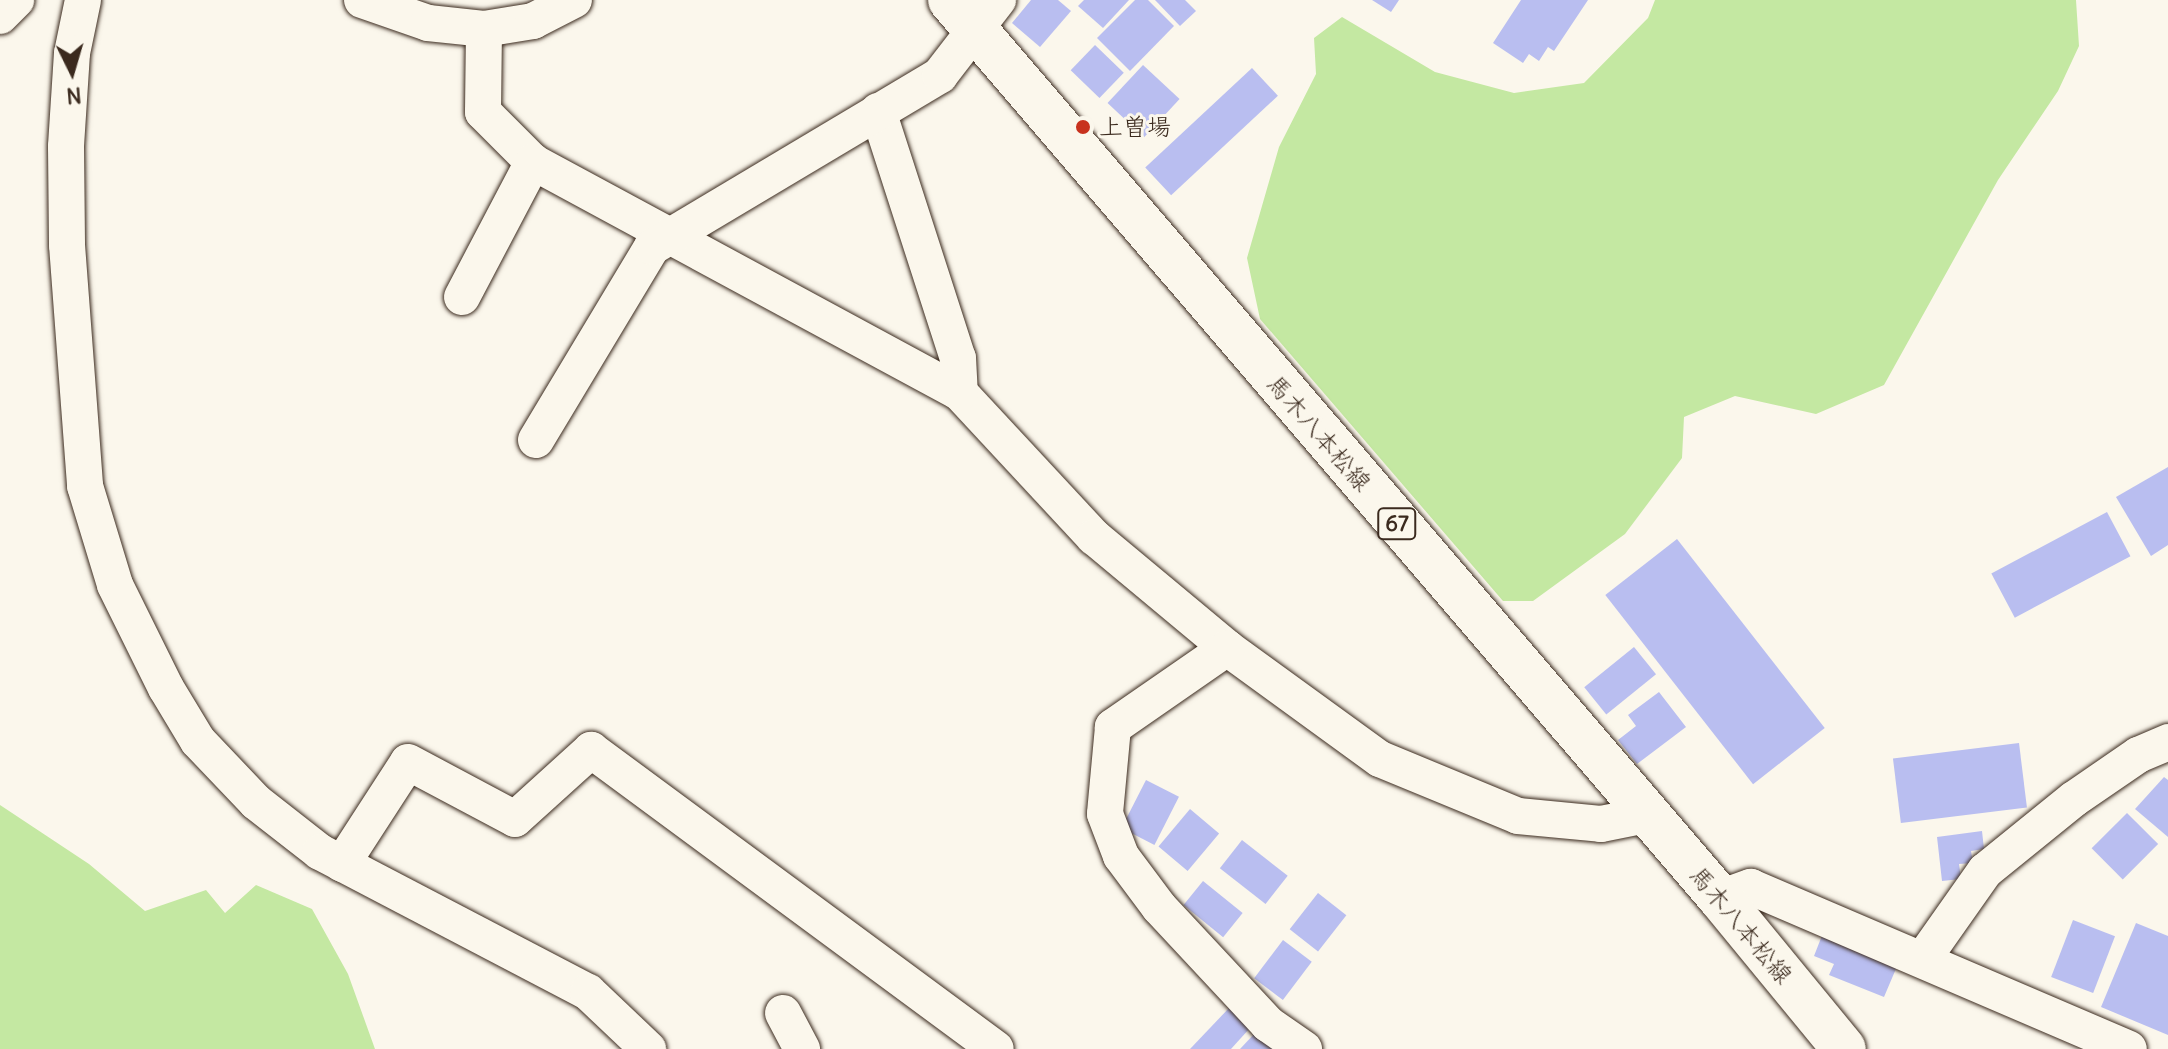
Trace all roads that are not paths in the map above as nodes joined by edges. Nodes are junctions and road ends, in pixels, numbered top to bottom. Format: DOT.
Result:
graph roads {
  1 [pos="16,0"];
  2 [pos="83,0"];
  3 [pos="362,0"];
  4 [pos="574,0"];
  5 [pos="975,11"];
  6 [pos="0,16"];
  7 [pos="484,29"];
  8 [pos="878,111"];
  9 [pos="533,162"];
  10 [pos="669,234"];
  11 [pos="462,297"];
  12 [pos="960,393"];
  13 [pos="536,440"];
  14 [pos="1227,648"];
  15 [pos="2168,742"];
  16 [pos="1647,815"];
  17 [pos="342,864"];
  18 [pos="1720,898"];
  19 [pos="1923,959"];
  20 [pos="783,1013"];
  21 [pos="648,1049"];
  22 [pos="802,1049"];
  23 [pos="996,1049"];
  24 [pos="1304,1049"];
  25 [pos="1844,1049"];
  26 [pos="2129,1049"];
  1 -- 6 [label="street"];
  2 -- 17 [label="street"];
  3 -- 7 [label="street"];
  4 -- 7 [label="street"];
  5 -- 8 [label="street"];
  5 -- 16 [label="main road, 馬木八本松線 / 67"];
  7 -- 9 [label="street"];
  8 -- 10 [label="street"];
  8 -- 12 [label="street"];
  9 -- 10 [label="street"];
  9 -- 11 [label="street"];
  10 -- 12 [label="street"];
  10 -- 13 [label="street"];
  12 -- 14 [label="street"];
  14 -- 16 [label="street"];
  14 -- 24 [label="street"];
  15 -- 19 [label="street"];
  16 -- 18 [label="main road, 馬木八本松線 / 67"];
  17 -- 21 [label="street"];
  17 -- 23 [label="street"];
  18 -- 19 [label="street"];
  18 -- 25 [label="main road, 馬木八本松線 / 67"];
  19 -- 26 [label="street"];
  20 -- 22 [label="street"];
}
